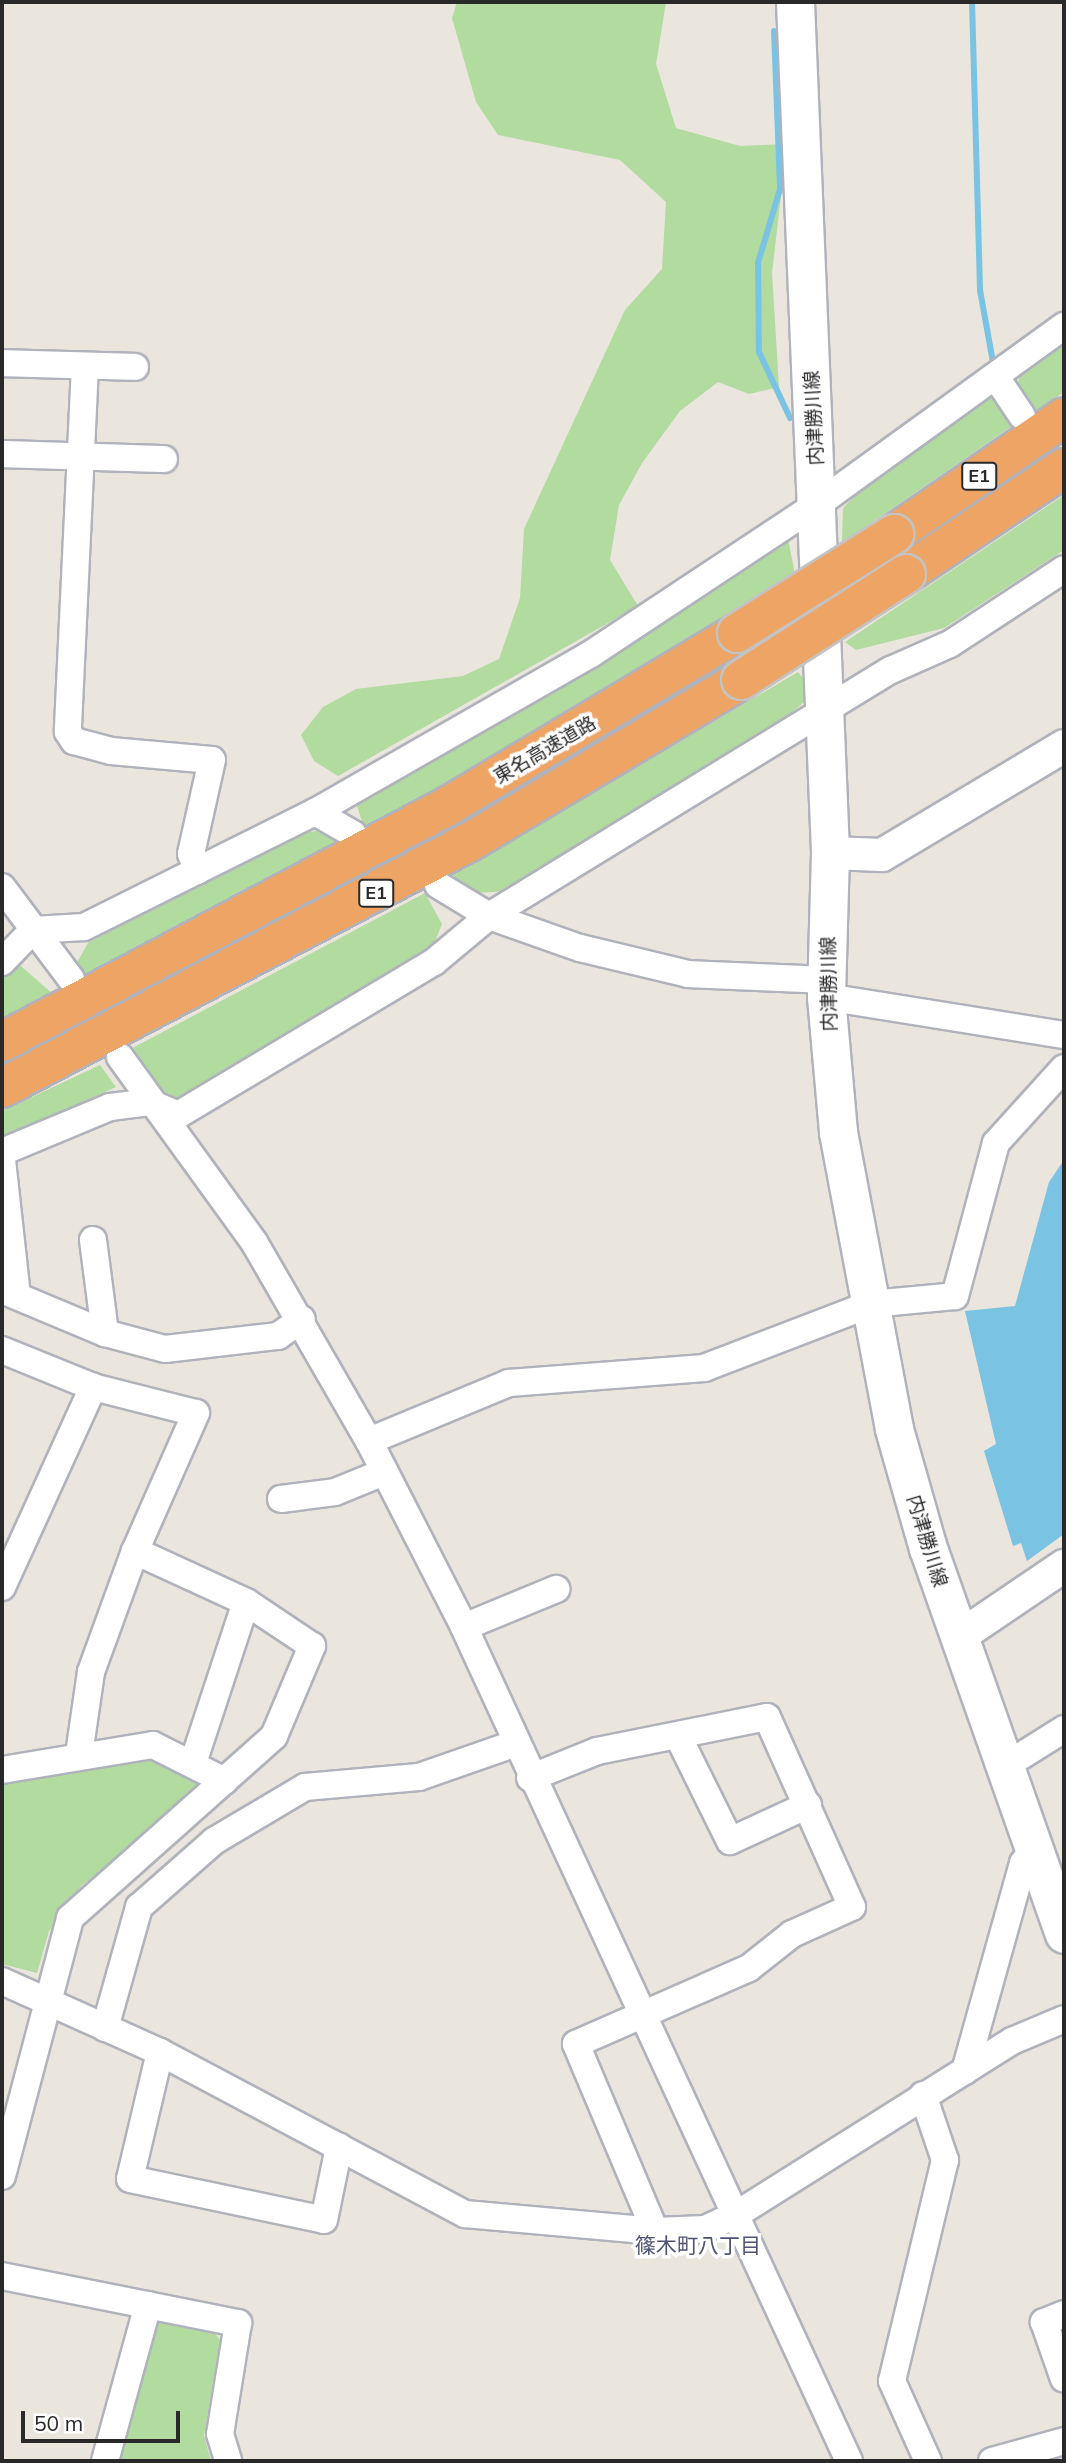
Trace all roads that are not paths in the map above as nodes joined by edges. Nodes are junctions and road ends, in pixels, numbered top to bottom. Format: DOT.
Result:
graph roads {
  1 [pos="795,2"];
  2 [pos="1064,326"];
  3 [pos="2,363"];
  4 [pos="85,366"];
  5 [pos="135,367"];
  6 [pos="998,380"];
  7 [pos="1022,416"];
  8 [pos="1064,417"];
  9 [pos="2,454"];
  10 [pos="81,457"];
  11 [pos="164,459"];
  12 [pos="1064,468"];
  13 [pos="818,504"];
  14 [pos="1064,569"];
  15 [pos="824,710"];
  16 [pos="1064,746"];
  17 [pos="315,812"];
  18 [pos="353,834"];
  19 [pos="830,853"];
  20 [pos="198,871"];
  21 [pos="438,885"];
  22 [pos="2,887"];
  23 [pos="489,916"];
  24 [pos="33,930"];
  25 [pos="2,962"];
  26 [pos="71,979"];
  27 [pos="826,988"];
  28 [pos="1064,1035"];
  29 [pos="2,1042"];
  30 [pos="120,1057"];
  31 [pos="1064,1068"];
  32 [pos="2,1088"];
  33 [pos="148,1102"];
  34 [pos="2,1152"];
  35 [pos="2,1160"];
  36 [pos="93,1240"];
  37 [pos="9,1293"];
  38 [pos="871,1304"];
  39 [pos="302,1319"];
  40 [pos="105,1333"];
  41 [pos="2,1350"];
  42 [pos="93,1387"];
  43 [pos="369,1441"];
  44 [pos="384,1472"];
  45 [pos="281,1499"];
  46 [pos="135,1551"];
  47 [pos="1064,1566"];
  48 [pos="2,1587"];
  49 [pos="556,1589"];
  50 [pos="246,1602"];
  51 [pos="464,1627"];
  52 [pos="959,1637"];
  53 [pos="1064,1729"];
  54 [pos="679,1738"];
  55 [pos="514,1744"];
  56 [pos="79,1754"];
  57 [pos="1021,1756"];
  58 [pos="194,1760"];
  59 [pos="2,1770"];
  60 [pos="530,1778"];
  61 [pos="225,1781"];
  62 [pos="808,1805"];
  63 [pos="1034,1849"];
  64 [pos="1064,1934"];
  65 [pos="2,1981"];
  66 [pos="44,2000"];
  67 [pos="647,2015"];
  68 [pos="1064,2019"];
  69 [pos="106,2028"];
  70 [pos="160,2052"];
  71 [pos="965,2071"];
  72 [pos="923,2095"];
  73 [pos="5,2144"];
  74 [pos="340,2147"];
  75 [pos="2,2176"];
  76 [pos="737,2214"];
  77 [pos="655,2231"];
  78 [pos="2,2276"];
  79 [pos="148,2305"];
  80 [pos="1064,2314"];
  81 [pos="1064,2379"];
  82 [pos="1064,2441"];
  83 [pos="105,2461"];
  84 [pos="228,2461"];
  85 [pos="849,2461"];
  86 [pos="928,2461"];
  87 [pos="992,2461"];
  1 -- 13 [label="main road, 内津勝川線"];
  2 -- 6 [label="street"];
  3 -- 4 [label="street"];
  4 -- 5 [label="street"];
  4 -- 10 [label="street"];
  6 -- 7 [label="street"];
  6 -- 13 [label="street"];
  8 -- 29 [label="highway, 東名高速道路 / E1, bridge"];
  9 -- 10 [label="street"];
  10 -- 11 [label="street"];
  10 -- 20 [label="street"];
  12 -- 32 [label="highway, E1, bridge"];
  13 -- 15 [label="main road, 内津勝川線"];
  13 -- 17 [label="street"];
  14 -- 15 [label="street"];
  15 -- 19 [label="main road, 内津勝川線"];
  15 -- 23 [label="street"];
  16 -- 19 [label="street"];
  17 -- 18 [label="street"];
  17 -- 20 [label="street"];
  19 -- 27 [label="main road, 内津勝川線"];
  20 -- 24 [label="street"];
  21 -- 23 [label="street"];
  22 -- 24 [label="street"];
  23 -- 27 [label="street"];
  23 -- 33 [label="street"];
  24 -- 25 [label="street"];
  24 -- 26 [label="street"];
  27 -- 28 [label="street"];
  27 -- 38 [label="main road, 内津勝川線"];
  30 -- 33 [label="street"];
  31 -- 38 [label="street"];
  33 -- 34 [label="street"];
  33 -- 39 [label="street"];
  35 -- 37 [label="street"];
  36 -- 40 [label="street"];
  37 -- 40 [label="street"];
  38 -- 43 [label="street"];
  38 -- 52 [label="main road, 内津勝川線"];
  39 -- 40 [label="street"];
  39 -- 43 [label="street"];
  41 -- 42 [label="street"];
  42 -- 46 [label="street"];
  42 -- 48 [label="street"];
  43 -- 44 [label="street"];
  44 -- 45 [label="street"];
  44 -- 51 [label="street"];
  46 -- 50 [label="street"];
  46 -- 56 [label="street"];
  47 -- 52 [label="street"];
  49 -- 51 [label="street"];
  50 -- 58 [label="street"];
  50 -- 61 [label="street"];
  51 -- 55 [label="street"];
  52 -- 63 [label="main road, 内津勝川線"];
  53 -- 57 [label="street"];
  54 -- 60 [label="street"];
  54 -- 62 [label="street"];
  54 -- 62 [label="street"];
  55 -- 60 [label="street"];
  55 -- 69 [label="street"];
  56 -- 58 [label="street"];
  56 -- 59 [label="street"];
  58 -- 61 [label="street"];
  60 -- 67 [label="street"];
  61 -- 66 [label="street"];
  62 -- 67 [label="street"];
  63 -- 64 [label="main road, 内津勝川線"];
  63 -- 71 [label="street"];
  65 -- 66 [label="street"];
  66 -- 69 [label="street"];
  66 -- 73 [label="street"];
  67 -- 76 [label="street"];
  67 -- 77 [label="street"];
  68 -- 71 [label="street"];
  69 -- 70 [label="street"];
  70 -- 74 [label="street"];
  70 -- 74 [label="street"];
  71 -- 72 [label="street"];
  72 -- 76 [label="street"];
  72 -- 86 [label="street"];
  73 -- 75 [label="street"];
  74 -- 77 [label="street"];
  76 -- 77 [label="street"];
  76 -- 85 [label="street"];
  78 -- 79 [label="street"];
  79 -- 83 [label="street"];
  79 -- 84 [label="street"];
  80 -- 81 [label="street"];
  82 -- 87 [label="street"];
}
